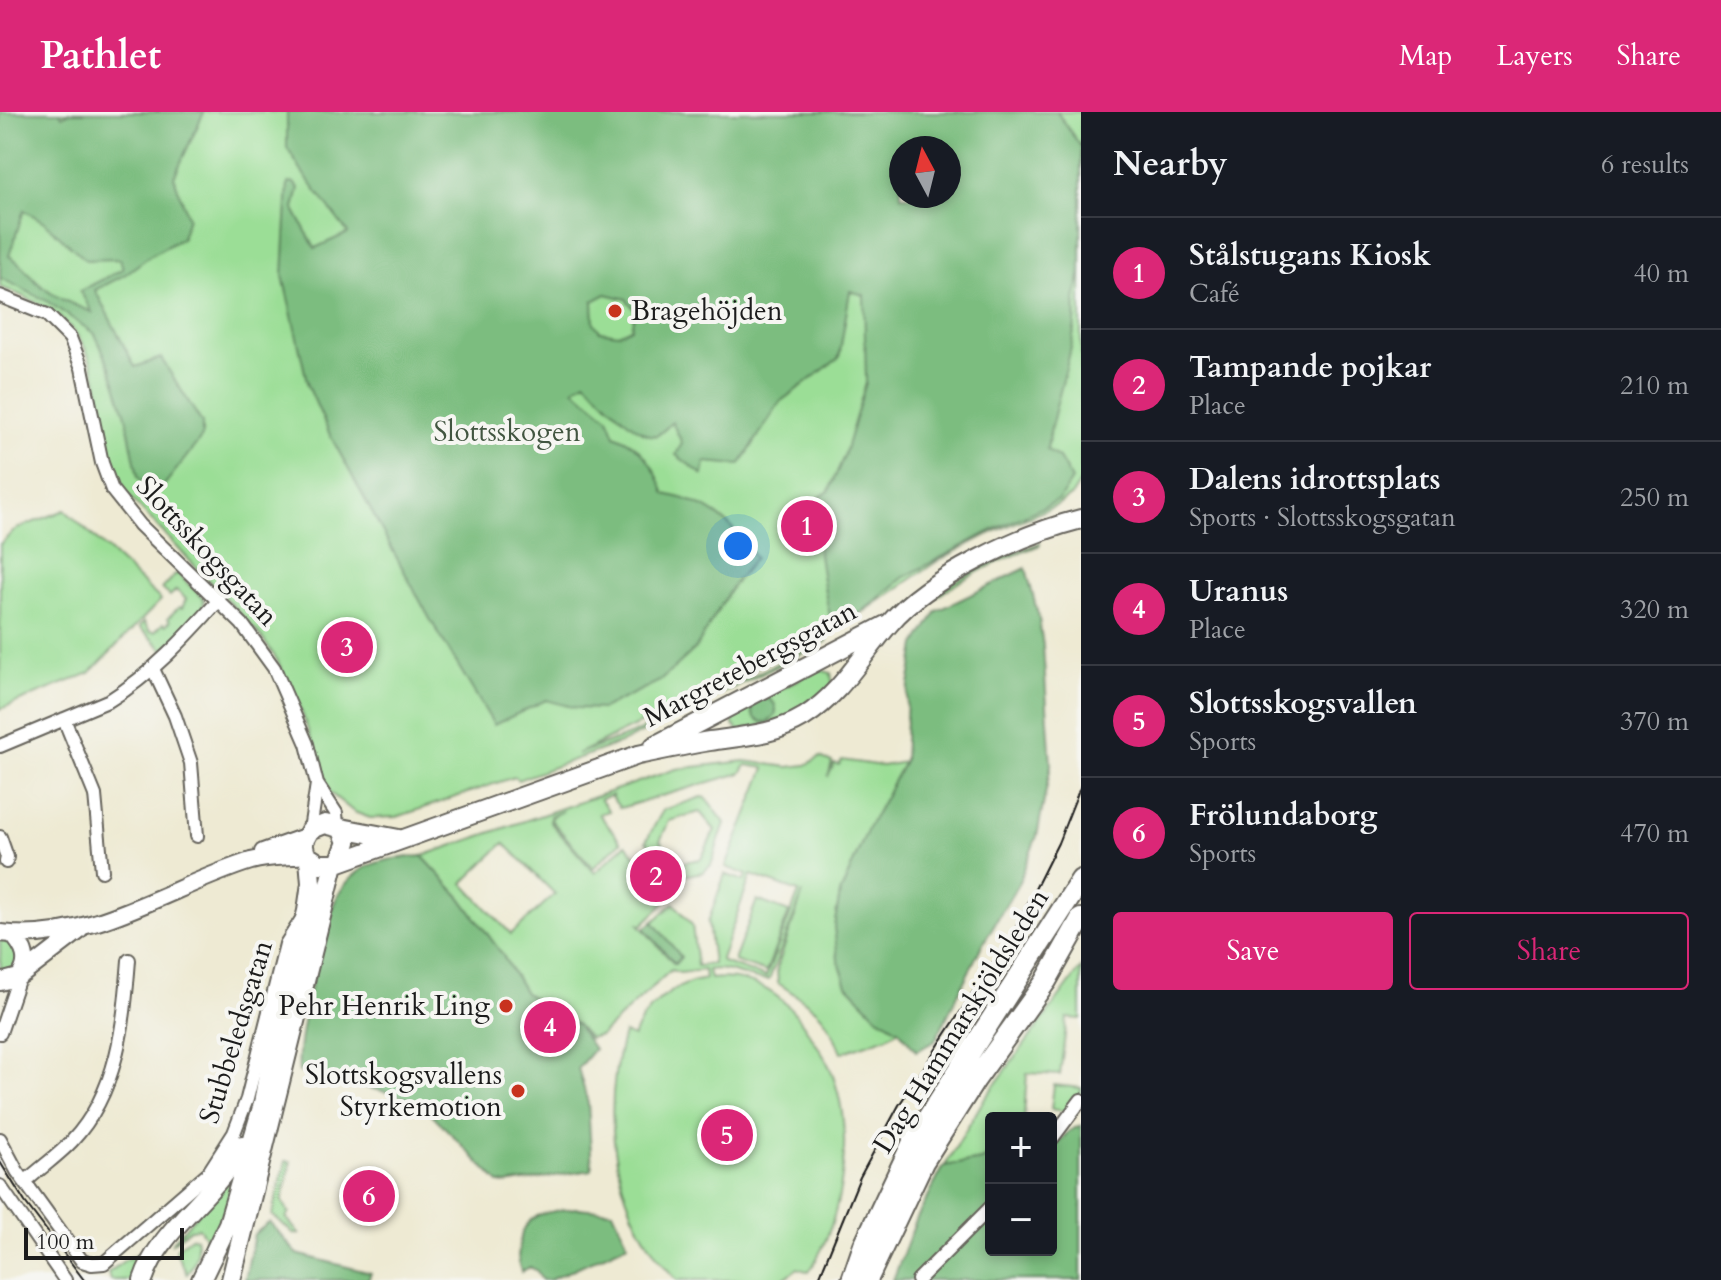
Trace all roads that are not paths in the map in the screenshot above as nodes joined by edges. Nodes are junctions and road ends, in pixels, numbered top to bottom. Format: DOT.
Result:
graph roads {
  1 [pos="0,296"];
  2 [pos="1081,519"];
  3 [pos="219,600"];
  4 [pos="889,624"];
  5 [pos="153,669"];
  6 [pos="64,719"];
  7 [pos="0,746"];
  8 [pos="638,755"];
  9 [pos="317,784"];
  10 [pos="339,827"];
  11 [pos="197,836"];
  12 [pos="0,837"];
  13 [pos="402,839"];
  14 [pos="307,845"];
  15 [pos="1081,861"];
  16 [pos="6,862"];
  17 [pos="337,862"];
  18 [pos="102,871"];
  19 [pos="1081,880"];
  20 [pos="307,911"];
  21 [pos="1081,919"];
  22 [pos="86,925"];
  23 [pos="1052,928"];
  24 [pos="4,933"];
  25 [pos="1081,937"];
  26 [pos="129,960"];
  27 [pos="21,975"];
  28 [pos="1046,981"];
  29 [pos="0,982"];
  30 [pos="0,1033"];
  31 [pos="264,1090"];
  32 [pos="1081,1100"];
  33 [pos="1057,1132"];
  34 [pos="0,1139"];
  35 [pos="25,1182"];
  36 [pos="3,1195"];
  37 [pos="985,1213"];
  38 [pos="65,1279"];
  39 [pos="143,1280"];
  40 [pos="201,1280"];
  41 [pos="231,1280"];
  42 [pos="852,1280"];
  43 [pos="867,1280"];
  44 [pos="918,1280"];
  1 -- 3 [label="street, Slottsskogsgatan"];
  2 -- 4 [label="main road, Margretebergsgatan"];
  3 -- 5 [label="street"];
  3 -- 9 [label="street, Slottsskogsgatan"];
  4 -- 8 [label="main road, Margretebergsgatan"];
  4 -- 8 [label="main road, Margretebergsgatan"];
  5 -- 6 [label="street"];
  5 -- 11 [label="street"];
  6 -- 7 [label="street"];
  6 -- 18 [label="street"];
  8 -- 13 [label="main road, Margretebergsgatan"];
  9 -- 10 [label="street, Slottsskogsgatan"];
  9 -- 14 [label="street, Slottsskogsgatan"];
  10 -- 13 [label="main road, Margretebergsgatan"];
  10 -- 14 [label="main road, Margretebergsgatan"];
  10 -- 17 [label="main road"];
  12 -- 16 [label="street"];
  13 -- 17 [label="main road, Margretebergsgatan"];
  14 -- 17 [label="main road, Margretebergsgatan"];
  14 -- 20 [label="main road, Slottsskogsgatan"];
  14 -- 22 [label="street, Margretebergsgatan"];
  15 -- 23 [label="main road"];
  17 -- 41 [label="main road"];
  19 -- 23 [label="main road, Dag Hammarskjöldsleden"];
  20 -- 31 [label="main road, Slottsskogsgatan"];
  20 -- 35 [label="street, Stubbeledsgatan"];
  21 -- 28 [label="main road, Dag Hammarskjöldsleden"];
  22 -- 24 [label="street, Margretebergsgatan"];
  22 -- 27 [label="street, Margretebergsgatan"];
  23 -- 42 [label="main road, Dag Hammarskjöldsleden"];
  24 -- 27 [label="street"];
  25 -- 28 [label="main road"];
  26 -- 35 [label="street"];
  27 -- 29 [label="street"];
  27 -- 30 [label="street"];
  28 -- 43 [label="main road, Dag Hammarskjöldsleden"];
  31 -- 39 [label="main road, Slottsskogsgatan"];
  31 -- 40 [label="main road, Slottsskogsgatan"];
  32 -- 33 [label="street"];
  34 -- 35 [label="street"];
  36 -- 38 [label="street"];
  37 -- 44 [label="street"];
}
